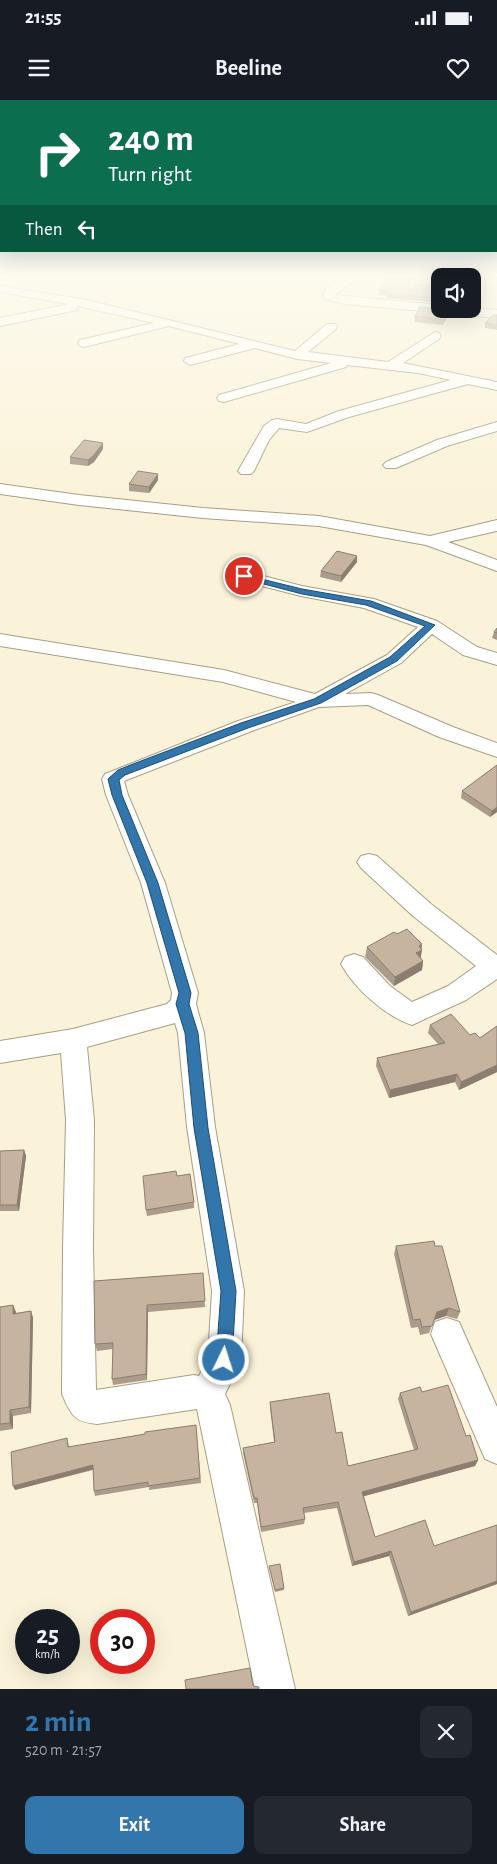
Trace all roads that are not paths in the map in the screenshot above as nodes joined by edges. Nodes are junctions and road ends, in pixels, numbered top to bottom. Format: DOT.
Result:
graph roads {
  1 [pos="237,349"];
  2 [pos="270,349"];
  3 [pos="305,349"];
  4 [pos="415,349"];
  5 [pos="297,356"];
  6 [pos="190,361"];
  7 [pos="350,361"];
  8 [pos="392,365"];
  9 [pos="468,379"];
  10 [pos="495,384"];
  11 [pos="224,398"];
  12 [pos="497,426"];
  13 [pos="391,465"];
  14 [pos="246,471"];
  15 [pos="0,489"];
  16 [pos="497,525"];
  17 [pos="430,541"];
  18 [pos="497,566"];
  19 [pos="244,576"];
  20 [pos="431,625"];
  21 [pos="0,640"];
  22 [pos="497,659"];
  23 [pos="318,701"];
  24 [pos="497,750"];
  25 [pos="369,862"];
  26 [pos="354,964"];
  27 [pos="495,968"];
  28 [pos="183,1004"];
  29 [pos="73,1040"];
  30 [pos="0,1052"];
  31 [pos="447,1334"];
  32 [pos="207,1395"];
  33 [pos="497,1446"];
  34 [pos="275,1689"];
  1 -- 6 [label="street"];
  2 -- 5 [label="street"];
  3 -- 5 [label="street"];
  4 -- 8 [label="street"];
  5 -- 7 [label="street"];
  7 -- 8 [label="street"];
  7 -- 11 [label="street"];
  8 -- 9 [label="street"];
  9 -- 10 [label="street"];
  9 -- 14 [label="street"];
  12 -- 13 [label="street"];
  15 -- 17 [label="street"];
  16 -- 17 [label="street"];
  17 -- 18 [label="street"];
  19 -- 20 [label="street"];
  20 -- 22 [label="street"];
  20 -- 23 [label="street"];
  21 -- 23 [label="street"];
  23 -- 24 [label="street"];
  23 -- 28 [label="street"];
  25 -- 27 [label="street"];
  26 -- 27 [label="street"];
  28 -- 29 [label="street"];
  28 -- 32 [label="street"];
  29 -- 30 [label="street"];
  29 -- 32 [label="street"];
  31 -- 33 [label="street"];
  32 -- 34 [label="street"];
}
